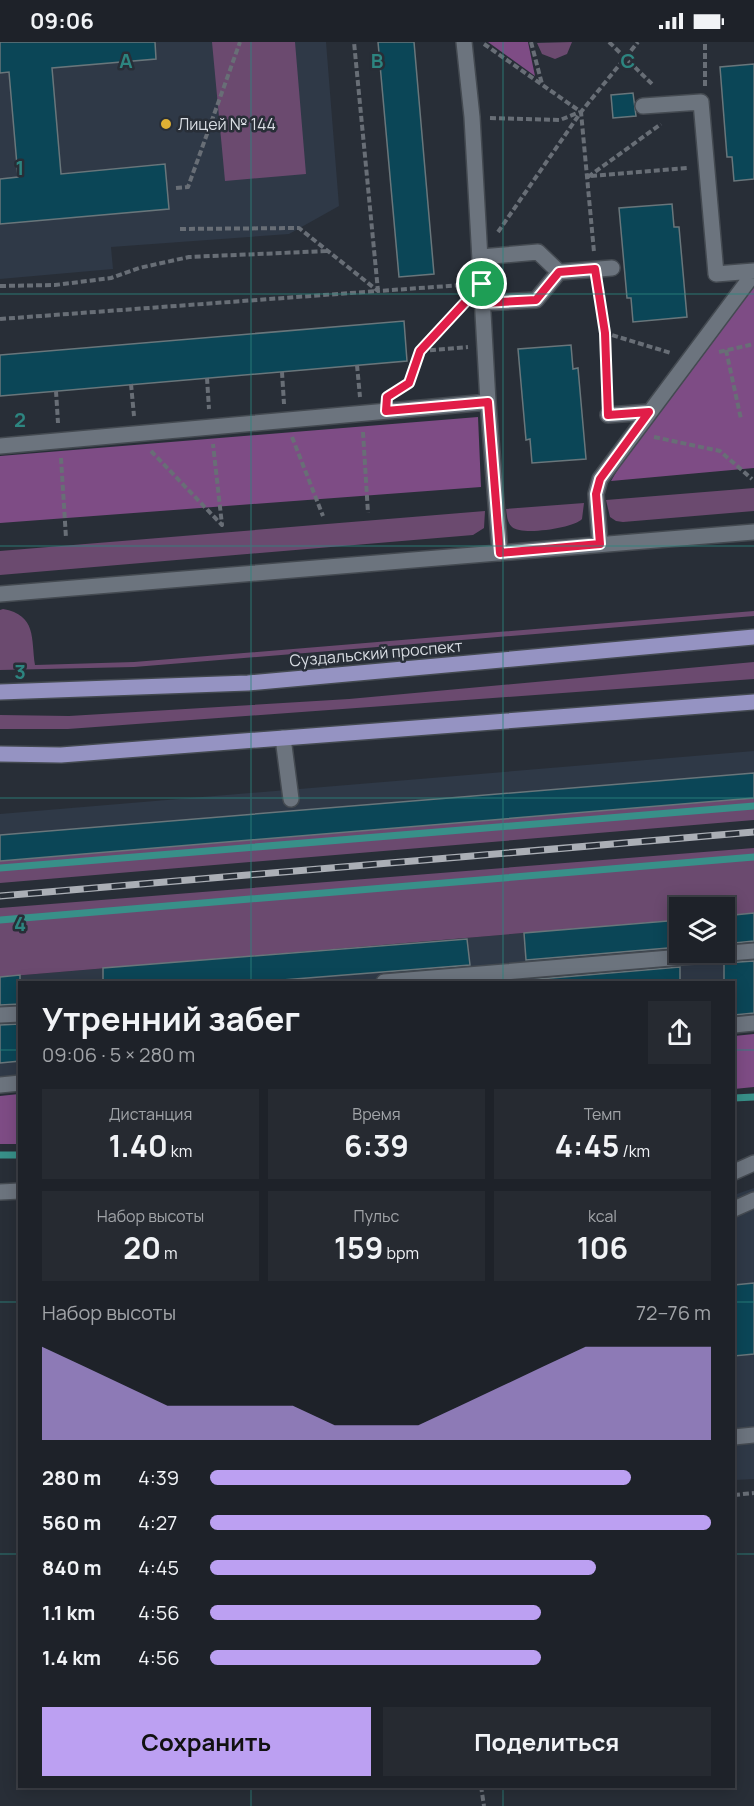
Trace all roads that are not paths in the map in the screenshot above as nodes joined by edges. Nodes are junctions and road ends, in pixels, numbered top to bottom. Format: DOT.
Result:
graph roads {
  1 [pos="464,42"];
  2 [pos="643,106"];
  3 [pos="481,257"];
  4 [pos="612,268"];
  5 [pos="559,272"];
  6 [pos="754,272"];
  7 [pos="483,303"];
  8 [pos="488,402"];
  9 [pos="649,412"];
  10 [pos="608,415"];
  11 [pos="0,446"];
  12 [pos="754,532"];
  13 [pos="600,544"];
  14 [pos="500,553"];
  15 [pos="0,594"];
  16 [pos="754,637"];
  17 [pos="0,692"];
  18 [pos="754,702"];
  19 [pos="284,738"];
  20 [pos="0,754"];
  21 [pos="291,799"];
  22 [pos="754,951"];
  23 [pos="396,981"];
  24 [pos="18,1014"];
  25 [pos="0,1015"];
  26 [pos="754,1023"];
  27 [pos="735,1025"];
  28 [pos="18,1083"];
  29 [pos="0,1085"];
  30 [pos="754,1163"];
  31 [pos="735,1172"];
  32 [pos="18,1191"];
  33 [pos="0,1192"];
  34 [pos="754,1200"];
  35 [pos="735,1209"];
  36 [pos="754,1435"];
  37 [pos="735,1437"];
  1 -- 3 [label="street"];
  2 -- 6 [label="street"];
  3 -- 5 [label="street"];
  3 -- 7 [label="street"];
  4 -- 5 [label="street"];
  5 -- 7 [label="street"];
  6 -- 9 [label="street"];
  7 -- 8 [label="street"];
  8 -- 11 [label="street"];
  8 -- 14 [label="street"];
  9 -- 10 [label="street"];
  9 -- 13 [label="street"];
  12 -- 13 [label="street"];
  13 -- 14 [label="street"];
  14 -- 15 [label="street"];
  16 -- 17 [label="main road, Суздальский проспект"];
  18 -- 19 [label="main road"];
  19 -- 20 [label="main road"];
  19 -- 21 [label="street"];
  22 -- 23 [label="street"];
  24 -- 25 [label="street"];
  26 -- 27 [label="street"];
  28 -- 29 [label="street"];
  30 -- 31 [label="street"];
  32 -- 33 [label="street"];
  34 -- 35 [label="street"];
  36 -- 37 [label="street"];
}
